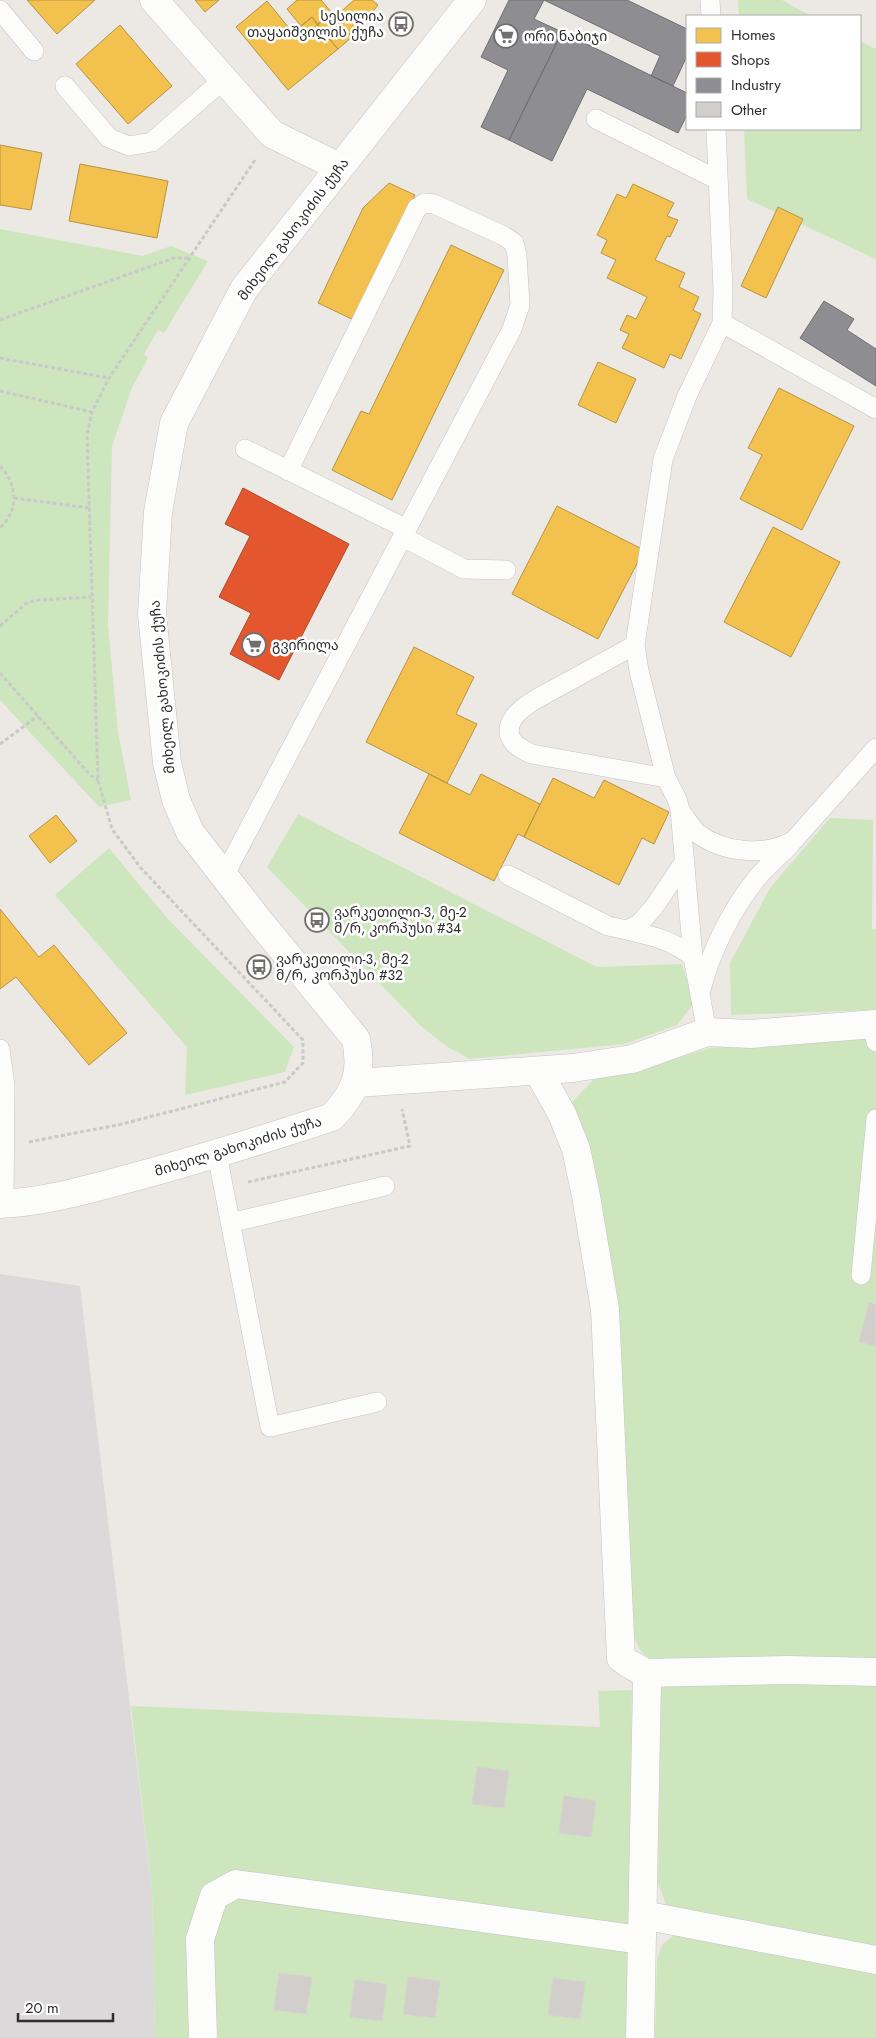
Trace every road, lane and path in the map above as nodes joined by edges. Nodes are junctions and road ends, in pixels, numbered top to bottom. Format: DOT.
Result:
graph roads {
  1 [pos="154,0"];
  2 [pos="472,0"];
  3 [pos="710,0"];
  4 [pos="0,10"];
  5 [pos="711,15"];
  6 [pos="34,51"];
  7 [pos="224,79"];
  8 [pos="65,86"];
  9 [pos="596,119"];
  10 [pos="716,130"];
  11 [pos="272,134"];
  12 [pos="339,167"];
  13 [pos="718,180"];
  14 [pos="189,258"];
  15 [pos="0,320"];
  16 [pos="722,323"];
  17 [pos="0,358"];
  18 [pos="109,378"];
  19 [pos="0,391"];
  20 [pos="876,409"];
  21 [pos="92,412"];
  22 [pos="245,449"];
  23 [pos="0,466"];
  24 [pos="288,471"];
  25 [pos="14,498"];
  26 [pos="90,508"];
  27 [pos="0,528"];
  28 [pos="405,533"];
  29 [pos="506,570"];
  30 [pos="91,597"];
  31 [pos="0,626"];
  32 [pos="636,644"];
  33 [pos="0,673"];
  34 [pos="38,716"];
  35 [pos="0,744"];
  36 [pos="876,748"];
  37 [pos="666,778"];
  38 [pos="98,780"];
  39 [pos="680,810"];
  40 [pos="794,840"];
  41 [pos="685,861"];
  42 [pos="508,875"];
  43 [pos="224,876"];
  44 [pos="628,930"];
  45 [pos="693,957"];
  46 [pos="700,995"];
  47 [pos="875,1030"];
  48 [pos="707,1032"];
  49 [pos="0,1049"];
  50 [pos="538,1071"];
  51 [pos="396,1081"];
  52 [pos="357,1083"];
  53 [pos="876,1120"];
  54 [pos="4,1147"];
  55 [pos="217,1154"];
  56 [pos="385,1186"];
  57 [pos="223,1188"];
  58 [pos="2,1204"];
  59 [pos="230,1223"];
  60 [pos="861,1275"];
  61 [pos="377,1402"];
  62 [pos="876,1672"];
  63 [pos="644,1673"];
  64 [pos="642,1928"];
  65 [pos="876,1960"];
  66 [pos="203,2038"];
  67 [pos="640,2038"];
  1 -- 7 [label="street"];
  2 -- 12 [label="street, მიხეილ გახოკიძის ქუჩა"];
  3 -- 5 [label="lane"];
  4 -- 6 [label="lane"];
  7 -- 8 [label="lane"];
  7 -- 11 [label="street"];
  9 -- 13 [label="lane"];
  10 -- 13 [label="lane"];
  11 -- 12 [label="street"];
  11 -- 14 [label="path"];
  12 -- 43 [label="street, მიხეილ გახოკიძის ქუჩა"];
  13 -- 16 [label="lane"];
  14 -- 15 [label="path"];
  14 -- 18 [label="path"];
  16 -- 20 [label="lane"];
  16 -- 32 [label="lane"];
  17 -- 18 [label="path"];
  18 -- 21 [label="path"];
  19 -- 21 [label="path"];
  21 -- 26 [label="path"];
  22 -- 24 [label="lane"];
  23 -- 25 [label="path"];
  24 -- 28 [label="lane"];
  24 -- 28 [label="lane"];
  25 -- 26 [label="path"];
  25 -- 27 [label="path"];
  26 -- 30 [label="path"];
  28 -- 29 [label="lane"];
  28 -- 43 [label="lane"];
  30 -- 31 [label="path"];
  30 -- 38 [label="path"];
  32 -- 37 [label="lane"];
  32 -- 37 [label="lane"];
  33 -- 34 [label="path"];
  34 -- 35 [label="path"];
  34 -- 38 [label="path"];
  36 -- 40 [label="lane"];
  37 -- 39 [label="lane"];
  38 -- 54 [label="path"];
  39 -- 40 [label="lane"];
  39 -- 41 [label="lane"];
  40 -- 46 [label="lane"];
  41 -- 44 [label="lane"];
  41 -- 45 [label="lane"];
  42 -- 44 [label="lane"];
  43 -- 52 [label="street, მიხეილ გახოკიძის ქუჩა"];
  44 -- 45 [label="lane"];
  45 -- 46 [label="lane"];
  46 -- 48 [label="lane"];
  47 -- 48 [label="street"];
  48 -- 50 [label="street"];
  49 -- 54 [label="lane"];
  50 -- 51 [label="street"];
  50 -- 63 [label="street"];
  51 -- 52 [label="street"];
  51 -- 57 [label="path"];
  52 -- 55 [label="street, მიხეილ გახოკიძის ქუჩა"];
  53 -- 60 [label="lane"];
  54 -- 58 [label="lane"];
  55 -- 57 [label="lane"];
  55 -- 58 [label="street, მიხეილ გახოკიძის ქუჩა"];
  56 -- 59 [label="lane"];
  57 -- 59 [label="lane"];
  59 -- 61 [label="lane"];
  62 -- 63 [label="street"];
  63 -- 64 [label="street"];
  64 -- 65 [label="street"];
  64 -- 66 [label="street"];
  64 -- 67 [label="street"];
}
